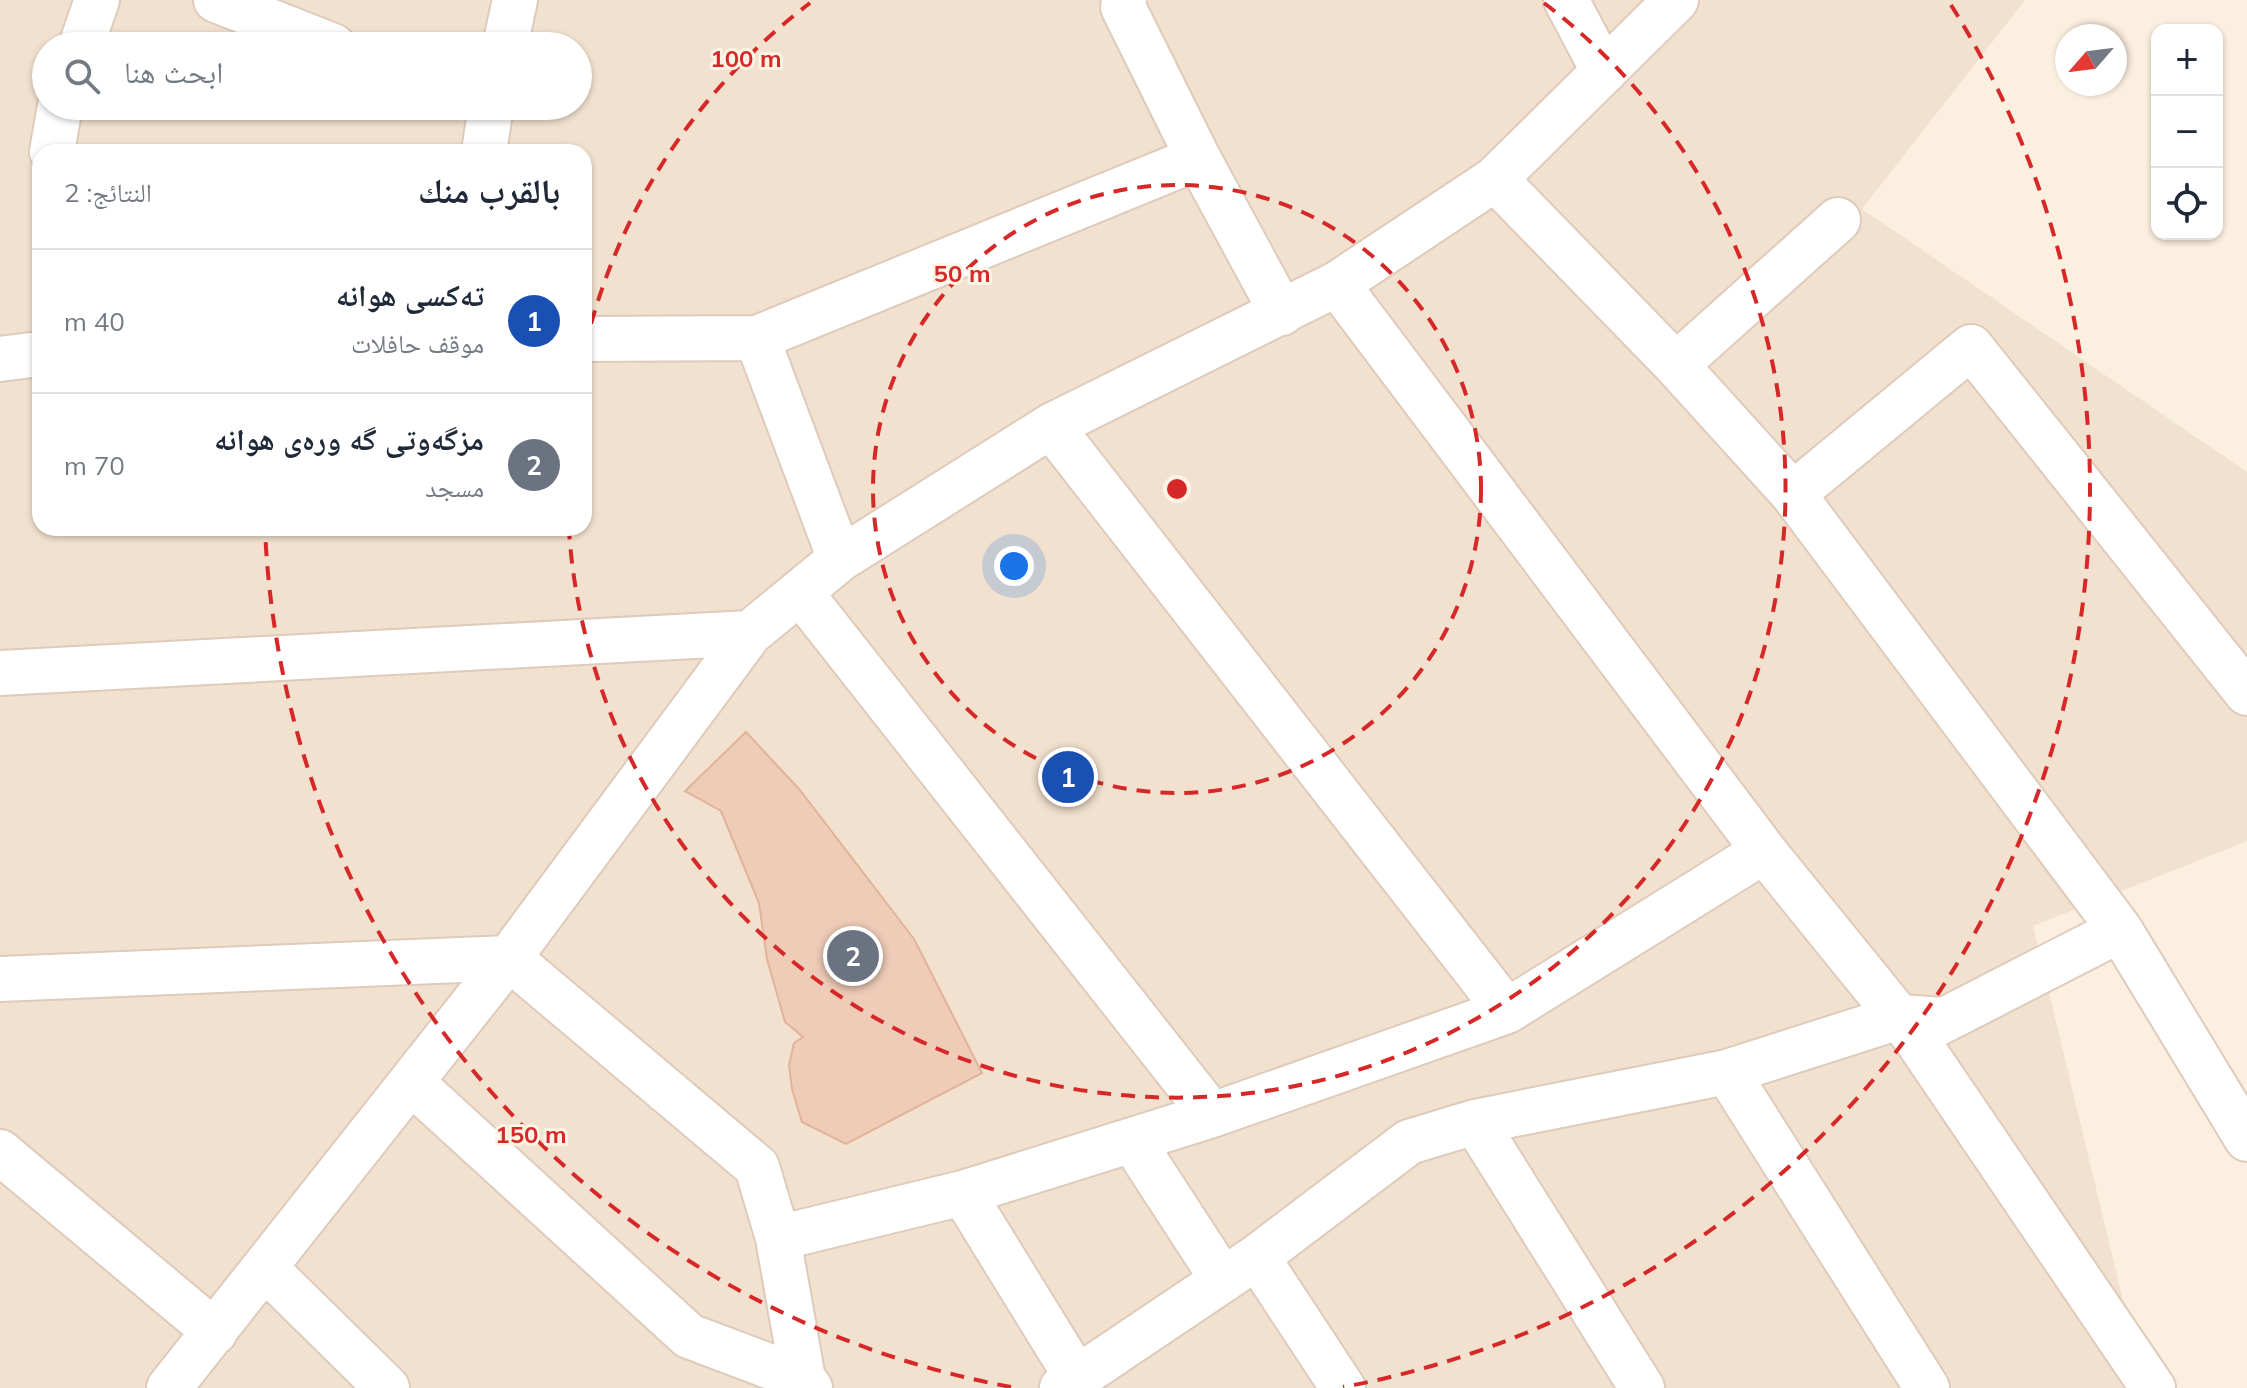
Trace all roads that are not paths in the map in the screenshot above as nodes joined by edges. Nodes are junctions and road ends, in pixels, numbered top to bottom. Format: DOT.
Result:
graph roads {
  1 [pos="97,0"];
  2 [pos="216,0"];
  3 [pos="515,0"];
  4 [pos="1124,0"];
  5 [pos="1566,0"];
  6 [pos="1676,0"];
  7 [pos="86,32"];
  8 [pos="297,32"];
  9 [pos="508,32"];
  10 [pos="1604,72"];
  11 [pos="58,120"];
  12 [pos="488,120"];
  13 [pos="53,144"];
  14 [pos="485,144"];
  15 [pos="1198,158"];
  16 [pos="1495,179"];
  17 [pos="1838,220"];
  18 [pos="1337,284"];
  19 [pos="1282,313"];
  20 [pos="757,338"];
  21 [pos="592,339"];
  22 [pos="32,355"];
  23 [pos="0,359"];
  24 [pos="1676,365"];
  25 [pos="1051,426"];
  26 [pos="1793,494"];
  27 [pos="840,559"];
  28 [pos="800,592"];
  29 [pos="750,633"];
  30 [pos="0,673"];
  31 [pos="2247,693"];
  32 [pos="1764,851"];
  33 [pos="2120,930"];
  34 [pos="509,958"];
  35 [pos="0,979"];
  36 [pos="1507,1011"];
  37 [pos="1905,1026"];
  38 [pos="1727,1072"];
  39 [pos="411,1082"];
  40 [pos="1212,1115"];
  41 [pos="1475,1122"];
  42 [pos="2247,1139"];
  43 [pos="1132,1140"];
  44 [pos="0,1152"];
  45 [pos="963,1193"];
  46 [pos="778,1238"];
  47 [pos="265,1268"];
  48 [pos="1240,1269"];
  49 [pos="215,1332"];
  50 [pos="1070,1383"];
  51 [pos="806,1384"];
  52 [pos="169,1388"];
  53 [pos="387,1388"];
  54 [pos="1343,1388"];
  55 [pos="1642,1388"];
  56 [pos="1927,1388"];
  57 [pos="2153,1388"];
  1 -- 7 [label="street"];
  2 -- 8 [label="street"];
  3 -- 9 [label="street"];
  4 -- 15 [label="street"];
  5 -- 10 [label="street"];
  6 -- 10 [label="street"];
  10 -- 16 [label="street"];
  11 -- 13 [label="street"];
  12 -- 14 [label="street"];
  15 -- 19 [label="street"];
  15 -- 20 [label="street"];
  16 -- 18 [label="street"];
  16 -- 24 [label="street"];
  17 -- 24 [label="street"];
  18 -- 19 [label="street"];
  18 -- 32 [label="street"];
  19 -- 25 [label="street"];
  20 -- 21 [label="street"];
  20 -- 27 [label="street"];
  22 -- 23 [label="street"];
  24 -- 26 [label="street"];
  25 -- 27 [label="street"];
  25 -- 36 [label="street"];
  26 -- 31 [label="street"];
  26 -- 33 [label="street"];
  27 -- 28 [label="street"];
  28 -- 29 [label="street"];
  28 -- 40 [label="street"];
  29 -- 30 [label="street"];
  29 -- 34 [label="street"];
  32 -- 36 [label="street"];
  32 -- 37 [label="street"];
  33 -- 37 [label="street"];
  33 -- 42 [label="street"];
  34 -- 35 [label="street"];
  34 -- 39 [label="street"];
  34 -- 46 [label="street"];
  36 -- 40 [label="street"];
  37 -- 38 [label="street"];
  37 -- 57 [label="street"];
  38 -- 41 [label="street"];
  38 -- 56 [label="street"];
  39 -- 47 [label="street"];
  39 -- 51 [label="street"];
  40 -- 43 [label="street"];
  41 -- 48 [label="street"];
  41 -- 55 [label="street"];
  43 -- 45 [label="street"];
  43 -- 48 [label="street"];
  44 -- 49 [label="street"];
  45 -- 46 [label="street"];
  45 -- 50 [label="street"];
  46 -- 51 [label="street"];
  47 -- 49 [label="street"];
  47 -- 53 [label="street"];
  48 -- 50 [label="street"];
  48 -- 54 [label="street"];
  49 -- 52 [label="street"];
}
